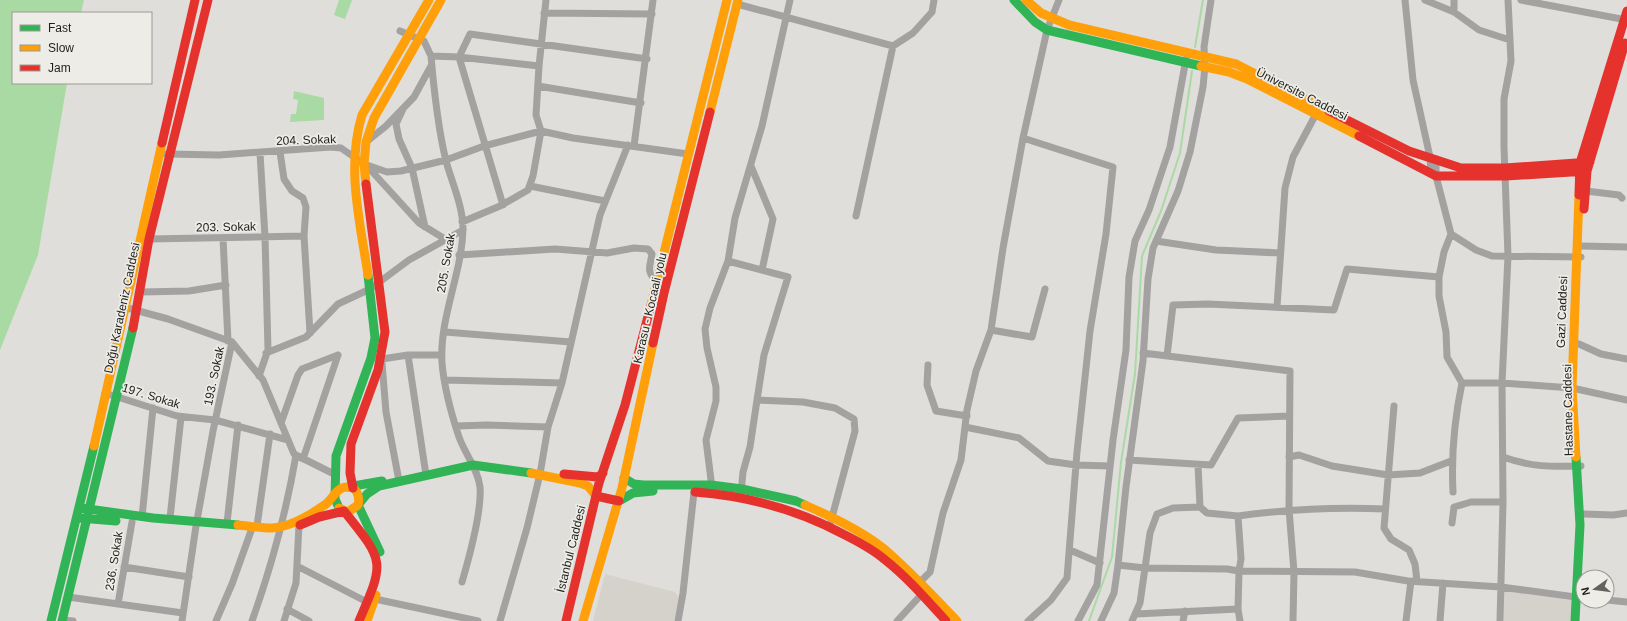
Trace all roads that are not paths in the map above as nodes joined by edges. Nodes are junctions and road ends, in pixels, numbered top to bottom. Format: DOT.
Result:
graph roads {
  1 [pos="195,0"];
  2 [pos="208,0"];
  3 [pos="428,0"];
  4 [pos="441,0"];
  5 [pos="546,0"];
  6 [pos="653,0"];
  7 [pos="727,0"];
  8 [pos="790,0"];
  9 [pos="934,0"];
  10 [pos="1014,0"];
  11 [pos="1026,0"];
  12 [pos="1059,0"];
  13 [pos="1211,0"];
  14 [pos="1405,0"];
  15 [pos="1425,0"];
  16 [pos="1454,0"];
  17 [pos="1508,0"];
  18 [pos="1521,0"];
  19 [pos="737,2"];
  20 [pos="1454,12"];
  21 [pos="544,13"];
  22 [pos="652,14"];
  23 [pos="786,17"];
  24 [pos="1052,17"];
  25 [pos="1626,17"];
  26 [pos="1047,30"];
  27 [pos="405,33"];
  28 [pos="1627,35"];
  29 [pos="419,39"];
  30 [pos="1510,40"];
  31 [pos="541,43"];
  32 [pos="893,46"];
  33 [pos="1187,53"];
  34 [pos="431,56"];
  35 [pos="460,57"];
  36 [pos="1205,57"];
  37 [pos="647,59"];
  38 [pos="1185,63"];
  39 [pos="432,66"];
  40 [pos="539,66"];
  41 [pos="1205,66"];
  42 [pos="538,86"];
  43 [pos="640,103"];
  44 [pos="403,109"];
  45 [pos="1316,114"];
  46 [pos="541,131"];
  47 [pos="1023,138"];
  48 [pos="366,142"];
  49 [pos="631,145"];
  50 [pos="484,146"];
  51 [pos="280,152"];
  52 [pos="260,153"];
  53 [pos="165,154"];
  54 [pos="688,154"];
  55 [pos="354,156"];
  56 [pos="1433,158"];
  57 [pos="446,160"];
  58 [pos="364,164"];
  59 [pos="751,166"];
  60 [pos="1584,167"];
  61 [pos="412,168"];
  62 [pos="1506,172"];
  63 [pos="1433,174"];
  64 [pos="530,186"];
  65 [pos="1586,191"];
  66 [pos="1622,198"];
  67 [pos="605,201"];
  68 [pos="503,205"];
  69 [pos="856,216"];
  70 [pos="462,222"];
  71 [pos="426,227"];
  72 [pos="463,230"];
  73 [pos="1451,234"];
  74 [pos="304,236"];
  75 [pos="265,237"];
  76 [pos="223,238"];
  77 [pos="149,239"];
  78 [pos="445,240"];
  79 [pos="1156,241"];
  80 [pos="1581,246"];
  81 [pos="1627,247"];
  82 [pos="590,252"];
  83 [pos="1280,253"];
  84 [pos="459,256"];
  85 [pos="1508,256"];
  86 [pos="1578,257"];
  87 [pos="728,260"];
  88 [pos="762,270"];
  89 [pos="1439,277"];
  90 [pos="656,280"];
  91 [pos="379,282"];
  92 [pos="226,284"];
  93 [pos="370,289"];
  94 [pos="1044,289"];
  95 [pos="141,292"];
  96 [pos="124,307"];
  97 [pos="1277,307"];
  98 [pos="136,310"];
  99 [pos="991,330"];
  100 [pos="444,332"];
  101 [pos="310,333"];
  102 [pos="230,341"];
  103 [pos="571,342"];
  104 [pos="374,344"];
  105 [pos="1579,344"];
  106 [pos="1143,353"];
  107 [pos="266,354"];
  108 [pos="408,355"];
  109 [pos="442,355"];
  110 [pos="1167,356"];
  111 [pos="382,359"];
  112 [pos="1627,359"];
  113 [pos="928,365"];
  114 [pos="260,376"];
  115 [pos="445,380"];
  116 [pos="562,383"];
  117 [pos="1462,383"];
  118 [pos="1502,383"];
  119 [pos="1575,390"];
  120 [pos="105,393"];
  121 [pos="116,397"];
  122 [pos="757,400"];
  123 [pos="1627,400"];
  124 [pos="1394,406"];
  125 [pos="153,408"];
  126 [pos="967,416"];
  127 [pos="1289,416"];
  128 [pos="181,417"];
  129 [pos="215,420"];
  130 [pos="281,423"];
  131 [pos="238,425"];
  132 [pos="456,426"];
  133 [pos="965,427"];
  134 [pos="548,428"];
  135 [pos="270,434"];
  136 [pos="288,440"];
  137 [pos="296,455"];
  138 [pos="1289,457"];
  139 [pos="1503,457"];
  140 [pos="303,459"];
  141 [pos="1130,460"];
  142 [pos="1451,461"];
  143 [pos="472,463"];
  144 [pos="1076,464"];
  145 [pos="1198,465"];
  146 [pos="1110,466"];
  147 [pos="1578,466"];
  148 [pos="540,472"];
  149 [pos="426,473"];
  150 [pos="334,474"];
  151 [pos="614,475"];
  152 [pos="1388,475"];
  153 [pos="399,479"];
  154 [pos="599,483"];
  155 [pos="351,487"];
  156 [pos="712,489"];
  157 [pos="694,492"];
  158 [pos="1453,492"];
  159 [pos="741,493"];
  160 [pos="335,495"];
  161 [pos="596,496"];
  162 [pos="619,501"];
  163 [pos="1503,502"];
  164 [pos="358,505"];
  165 [pos="79,508"];
  166 [pos="1200,508"];
  167 [pos="1289,509"];
  168 [pos="1385,509"];
  169 [pos="344,511"];
  170 [pos="1627,513"];
  171 [pos="88,514"];
  172 [pos="1584,514"];
  173 [pos="142,516"];
  174 [pos="1238,516"];
  175 [pos="77,517"];
  176 [pos="170,518"];
  177 [pos="132,522"];
  178 [pos="830,522"];
  179 [pos="196,523"];
  180 [pos="227,523"];
  181 [pos="1452,523"];
  182 [pos="299,525"];
  183 [pos="254,529"];
  184 [pos="281,529"];
  185 [pos="1070,550"];
  186 [pos="1100,563"];
  187 [pos="1118,565"];
  188 [pos="297,566"];
  189 [pos="124,567"];
  190 [pos="1145,568"];
  191 [pos="1581,569"];
  192 [pos="1584,569"];
  193 [pos="1240,571"];
  194 [pos="1294,572"];
  195 [pos="189,577"];
  196 [pos="1414,581"];
  197 [pos="462,582"];
  198 [pos="1443,583"];
  199 [pos="917,585"];
  200 [pos="1501,587"];
  201 [pos="922,595"];
  202 [pos="68,597"];
  203 [pos="1575,598"];
  204 [pos="1615,601"];
  205 [pos="371,602"];
  206 [pos="1627,602"];
  207 [pos="118,604"];
  208 [pos="1238,608"];
  209 [pos="287,609"];
  210 [pos="1579,609"];
  211 [pos="1582,609"];
  212 [pos="1185,612"];
  213 [pos="440,613"];
  214 [pos="1136,614"];
  215 [pos="182,617"];
  216 [pos="63,620"];
  217 [pos="51,621"];
  218 [pos="73,621"];
  219 [pos="216,621"];
  220 [pos="252,621"];
  221 [pos="284,621"];
  222 [pos="309,621"];
  223 [pos="359,621"];
  224 [pos="367,621"];
  225 [pos="439,621"];
  226 [pos="478,621"];
  227 [pos="500,621"];
  228 [pos="566,621"];
  229 [pos="583,621"];
  230 [pos="678,621"];
  231 [pos="898,621"];
  232 [pos="946,621"];
  233 [pos="957,621"];
  234 [pos="1028,621"];
  235 [pos="1078,621"];
  236 [pos="1100,621"];
  237 [pos="1132,621"];
  238 [pos="1183,621"];
  239 [pos="1240,621"];
  240 [pos="1293,621"];
  241 [pos="1406,621"];
  242 [pos="1440,621"];
  243 [pos="1500,621"];
  244 [pos="1575,621"];
  245 [pos="1581,621"];
  1 -- 53 [label="main road, Doğu Karadeniz Caddesi"];
  2 -- 53 [label="main road, Doğu Karadeniz Caddesi"];
  3 -- 27 [label="main road"];
  4 -- 29 [label="main road"];
  5 -- 21 [label="street"];
  6 -- 22 [label="street"];
  7 -- 54 [label="main road, Karasu - Kocaali yolu"];
  8 -- 23 [label="street"];
  9 -- 32 [label="street"];
  10 -- 26 [label="main road, Üniversite Caddesi"];
  11 -- 24 [label="main road"];
  12 -- 24 [label="street"];
  13 -- 36 [label="street"];
  14 -- 56 [label="street"];
  15 -- 20 [label="street"];
  16 -- 20 [label="street"];
  17 -- 30 [label="street"];
  18 -- 25 [label="street"];
  19 -- 23 [label="street"];
  19 -- 151 [label="main road, Karasu - Kocaali yolu"];
  20 -- 30 [label="street"];
  21 -- 22 [label="street"];
  21 -- 31 [label="street"];
  22 -- 37 [label="street"];
  23 -- 32 [label="street"];
  23 -- 59 [label="street"];
  24 -- 26 [label="street"];
  24 -- 33 [label="main road"];
  25 -- 60 [label="main road, Gazi Caddesi"];
  26 -- 38 [label="main road, Üniversite Caddesi"];
  26 -- 47 [label="street"];
  27 -- 29 [label="street, 205. Sokak"];
  27 -- 55 [label="main road"];
  28 -- 60 [label="main road, Gazi Caddesi"];
  29 -- 34 [label="street, 205. Sokak"];
  29 -- 48 [label="main road"];
  30 -- 62 [label="street"];
  31 -- 35 [label="street"];
  31 -- 37 [label="street"];
  31 -- 40 [label="street"];
  32 -- 69 [label="street"];
  33 -- 36 [label="main road"];
  33 -- 38 [label="street"];
  34 -- 35 [label="street"];
  34 -- 39 [label="street, 205. Sokak"];
  35 -- 40 [label="street"];
  35 -- 50 [label="street"];
  36 -- 41 [label="street"];
  36 -- 56 [label="main road"];
  37 -- 43 [label="street"];
  38 -- 41 [label="main road, Üniversite Caddesi"];
  38 -- 146 [label="street"];
  39 -- 44 [label="street"];
  39 -- 57 [label="street, 205. Sokak"];
  40 -- 42 [label="street"];
  41 -- 45 [label="main road, Üniversite Caddesi"];
  41 -- 79 [label="street"];
  42 -- 43 [label="street"];
  42 -- 46 [label="street"];
  43 -- 49 [label="street"];
  44 -- 48 [label="street"];
  44 -- 61 [label="street"];
  45 -- 63 [label="main road, Üniversite Caddesi"];
  45 -- 83 [label="street"];
  46 -- 49 [label="street"];
  46 -- 50 [label="street, 204. Sokak"];
  46 -- 64 [label="street"];
  47 -- 99 [label="street"];
  47 -- 144 [label="street"];
  48 -- 55 [label="street"];
  48 -- 58 [label="main road"];
  49 -- 54 [label="street"];
  49 -- 67 [label="street"];
  50 -- 57 [label="street, 204. Sokak"];
  50 -- 68 [label="street"];
  51 -- 52 [label="street, 204. Sokak"];
  51 -- 55 [label="street, 204. Sokak"];
  51 -- 74 [label="street"];
  52 -- 53 [label="street, 204. Sokak"];
  52 -- 75 [label="street"];
  53 -- 77 [label="main road, Doğu Karadeniz Caddesi"];
  53 -- 96 [label="main road, Doğu Karadeniz Caddesi"];
  54 -- 90 [label="main road, Karasu - Kocaali yolu"];
  55 -- 58 [label="street, 204. Sokak"];
  55 -- 93 [label="main road"];
  56 -- 62 [label="main road"];
  56 -- 63 [label="street"];
  57 -- 61 [label="street, 204. Sokak"];
  57 -- 70 [label="street, 205. Sokak"];
  58 -- 61 [label="street, 204. Sokak"];
  58 -- 71 [label="street"];
  58 -- 91 [label="main road"];
  59 -- 87 [label="street"];
  59 -- 88 [label="street"];
  60 -- 62 [label="main road, Üniversite Caddesi"];
  60 -- 65 [label="main road, Hastane Caddesi"];
  60 -- 86 [label="main road, Gazi Caddesi"];
  61 -- 71 [label="street"];
  62 -- 63 [label="main road, Üniversite Caddesi"];
  62 -- 85 [label="street"];
  63 -- 73 [label="street"];
  64 -- 67 [label="street"];
  64 -- 68 [label="street"];
  65 -- 66 [label="street"];
  65 -- 80 [label="main road, Hastane Caddesi"];
  67 -- 82 [label="street"];
  68 -- 70 [label="street"];
  70 -- 72 [label="street, 205. Sokak"];
  71 -- 78 [label="street"];
  72 -- 78 [label="street"];
  72 -- 84 [label="street, 205. Sokak"];
  73 -- 85 [label="street"];
  73 -- 89 [label="street"];
  74 -- 75 [label="street, 203. Sokak"];
  74 -- 101 [label="street"];
  75 -- 76 [label="street, 203. Sokak"];
  75 -- 107 [label="street"];
  76 -- 77 [label="street, 203. Sokak"];
  76 -- 92 [label="street"];
  77 -- 95 [label="main road, Doğu Karadeniz Caddesi"];
  78 -- 91 [label="street"];
  79 -- 83 [label="street"];
  79 -- 106 [label="street"];
  80 -- 81 [label="street"];
  80 -- 86 [label="main road, Hastane Caddesi"];
  82 -- 84 [label="street"];
  82 -- 90 [label="street"];
  82 -- 103 [label="street"];
  83 -- 97 [label="street"];
  84 -- 100 [label="street, 205. Sokak"];
  85 -- 86 [label="street"];
  85 -- 118 [label="street"];
  86 -- 105 [label="main road, Hastane Caddesi"];
  86 -- 119 [label="main road, Gazi Caddesi"];
  87 -- 88 [label="street"];
  87 -- 156 [label="street"];
  88 -- 122 [label="street"];
  89 -- 97 [label="street"];
  89 -- 117 [label="street"];
  90 -- 151 [label="main road, Karasu - Kocaali yolu"];
  91 -- 93 [label="street"];
  91 -- 111 [label="main road"];
  92 -- 95 [label="street"];
  92 -- 102 [label="street"];
  93 -- 101 [label="street"];
  93 -- 104 [label="main road"];
  94 -- 99 [label="street"];
  95 -- 98 [label="main road, Doğu Karadeniz Caddesi"];
  96 -- 98 [label="street, 193. Sokak"];
  96 -- 120 [label="main road, Doğu Karadeniz Caddesi"];
  97 -- 110 [label="street"];
  98 -- 102 [label="street, 193. Sokak"];
  98 -- 121 [label="main road, Doğu Karadeniz Caddesi"];
  99 -- 126 [label="street"];
  100 -- 103 [label="street"];
  100 -- 109 [label="street, 205. Sokak"];
  101 -- 107 [label="street"];
  102 -- 114 [label="street"];
  102 -- 129 [label="street, 193. Sokak"];
  103 -- 116 [label="street"];
  104 -- 111 [label="street"];
  104 -- 150 [label="main road"];
  105 -- 112 [label="street"];
  105 -- 119 [label="main road, Hastane Caddesi"];
  106 -- 110 [label="street"];
  106 -- 141 [label="street"];
  107 -- 114 [label="street"];
  108 -- 109 [label="street"];
  108 -- 111 [label="street"];
  108 -- 149 [label="street"];
  109 -- 115 [label="street, 205. Sokak"];
  110 -- 127 [label="street"];
  111 -- 153 [label="street"];
  111 -- 155 [label="main road"];
  113 -- 126 [label="street"];
  114 -- 130 [label="street"];
  115 -- 116 [label="street"];
  115 -- 132 [label="street, 205. Sokak"];
  116 -- 134 [label="street"];
  117 -- 118 [label="street"];
  117 -- 142 [label="street"];
  118 -- 119 [label="street"];
  118 -- 139 [label="street"];
  119 -- 123 [label="street"];
  119 -- 147 [label="main road, Hastane Caddesi"];
  120 -- 121 [label="street, 197. Sokak"];
  120 -- 165 [label="main road, Doğu Karadeniz Caddesi"];
  121 -- 125 [label="street, 197. Sokak"];
  121 -- 171 [label="main road, Doğu Karadeniz Caddesi"];
  122 -- 159 [label="street"];
  122 -- 178 [label="street"];
  124 -- 152 [label="street"];
  125 -- 128 [label="street, 197. Sokak"];
  125 -- 173 [label="street"];
  126 -- 133 [label="street"];
  127 -- 138 [label="street"];
  127 -- 145 [label="street"];
  128 -- 129 [label="street, 197. Sokak"];
  128 -- 176 [label="street"];
  129 -- 131 [label="street, 197. Sokak"];
  129 -- 179 [label="street, 193. Sokak"];
  130 -- 136 [label="street"];
  130 -- 140 [label="street"];
  131 -- 135 [label="street, 197. Sokak"];
  131 -- 180 [label="street"];
  132 -- 134 [label="street"];
  132 -- 143 [label="street, 205. Sokak"];
  133 -- 144 [label="street"];
  133 -- 199 [label="street"];
  134 -- 148 [label="street"];
  135 -- 136 [label="street, 197. Sokak"];
  135 -- 183 [label="street"];
  136 -- 137 [label="street"];
  137 -- 140 [label="street"];
  137 -- 184 [label="street"];
  138 -- 152 [label="street"];
  138 -- 167 [label="street"];
  139 -- 147 [label="street"];
  139 -- 163 [label="street"];
  140 -- 150 [label="street"];
  141 -- 145 [label="street"];
  141 -- 187 [label="street"];
  142 -- 152 [label="street"];
  142 -- 158 [label="street"];
  143 -- 148 [label="main road"];
  143 -- 149 [label="main road"];
  143 -- 197 [label="street, 205. Sokak"];
  144 -- 146 [label="street"];
  144 -- 185 [label="street"];
  145 -- 166 [label="street"];
  146 -- 186 [label="street"];
  147 -- 172 [label="main road, Hastane Caddesi"];
  147 -- 191 [label="main road"];
  148 -- 151 [label="main road"];
  148 -- 161 [label="main road"];
  148 -- 227 [label="street"];
  149 -- 153 [label="main road"];
  150 -- 160 [label="main road"];
  151 -- 154 [label="main road, Karasu - Kocaali yolu"];
  151 -- 156 [label="main road"];
  151 -- 162 [label="main road, Karasu - Kocaali yolu"];
  152 -- 168 [label="street"];
  153 -- 155 [label="main road"];
  153 -- 164 [label="main road"];
  154 -- 161 [label="main road, İstanbul Caddesi"];
  155 -- 160 [label="main road"];
  155 -- 164 [label="main road"];
  156 -- 157 [label="main road"];
  156 -- 159 [label="main road"];
  157 -- 162 [label="main road"];
  157 -- 230 [label="street"];
  159 -- 178 [label="main road"];
  160 -- 169 [label="main road"];
  160 -- 184 [label="main road"];
  161 -- 162 [label="main road"];
  161 -- 228 [label="main road, İstanbul Caddesi"];
  162 -- 229 [label="main road, Karasu - Kocaali yolu"];
  163 -- 181 [label="street"];
  163 -- 200 [label="street"];
  164 -- 169 [label="main road"];
  164 -- 205 [label="main road"];
  165 -- 171 [label="main road"];
  165 -- 175 [label="main road, Doğu Karadeniz Caddesi"];
  166 -- 174 [label="street"];
  166 -- 190 [label="street"];
  167 -- 168 [label="street"];
  167 -- 174 [label="street"];
  167 -- 194 [label="street"];
  168 -- 196 [label="street"];
  169 -- 182 [label="main road"];
  169 -- 205 [label="main road"];
  170 -- 172 [label="street"];
  171 -- 173 [label="main road"];
  171 -- 175 [label="main road"];
  171 -- 177 [label="main road"];
  171 -- 202 [label="main road, Doğu Karadeniz Caddesi"];
  172 -- 192 [label="main road, Hastane Caddesi"];
  173 -- 176 [label="main road"];
  174 -- 193 [label="street"];
  175 -- 217 [label="main road, Doğu Karadeniz Caddesi"];
  176 -- 179 [label="main road"];
  177 -- 179 [label="main road"];
  177 -- 189 [label="street, 236. Sokak"];
  178 -- 199 [label="main road"];
  179 -- 180 [label="main road"];
  179 -- 183 [label="main road"];
  179 -- 195 [label="street, 193. Sokak"];
  180 -- 183 [label="main road"];
  182 -- 184 [label="main road"];
  182 -- 188 [label="street"];
  183 -- 184 [label="main road"];
  183 -- 219 [label="street"];
  184 -- 220 [label="street"];
  185 -- 186 [label="street"];
  185 -- 234 [label="street"];
  186 -- 235 [label="street"];
  187 -- 190 [label="street"];
  187 -- 236 [label="street"];
  188 -- 205 [label="street"];
  188 -- 209 [label="street"];
  189 -- 195 [label="street"];
  189 -- 207 [label="street, 236. Sokak"];
  190 -- 193 [label="street"];
  190 -- 214 [label="street"];
  193 -- 194 [label="street"];
  193 -- 208 [label="street"];
  194 -- 196 [label="street"];
  194 -- 240 [label="street"];
  195 -- 215 [label="street, 193. Sokak"];
  196 -- 198 [label="street"];
  196 -- 241 [label="street"];
  198 -- 200 [label="street"];
  198 -- 242 [label="street"];
  199 -- 201 [label="main road"];
  199 -- 233 [label="main road"];
  200 -- 203 [label="street"];
  200 -- 243 [label="street"];
  201 -- 231 [label="street"];
  201 -- 232 [label="main road"];
  202 -- 207 [label="street"];
  202 -- 216 [label="main road, Doğu Karadeniz Caddesi"];
  204 -- 206 [label="street"];
  205 -- 213 [label="street"];
  205 -- 223 [label="main road"];
  205 -- 224 [label="main road"];
  207 -- 215 [label="street"];
  208 -- 212 [label="street"];
  208 -- 239 [label="street"];
  209 -- 221 [label="street"];
  209 -- 222 [label="street"];
  210 -- 244 [label="main road"];
  211 -- 245 [label="main road"];
  212 -- 214 [label="street"];
  212 -- 238 [label="street"];
  213 -- 225 [label="street"];
  213 -- 226 [label="street"];
  214 -- 237 [label="street"];
  216 -- 218 [label="street"];
}
